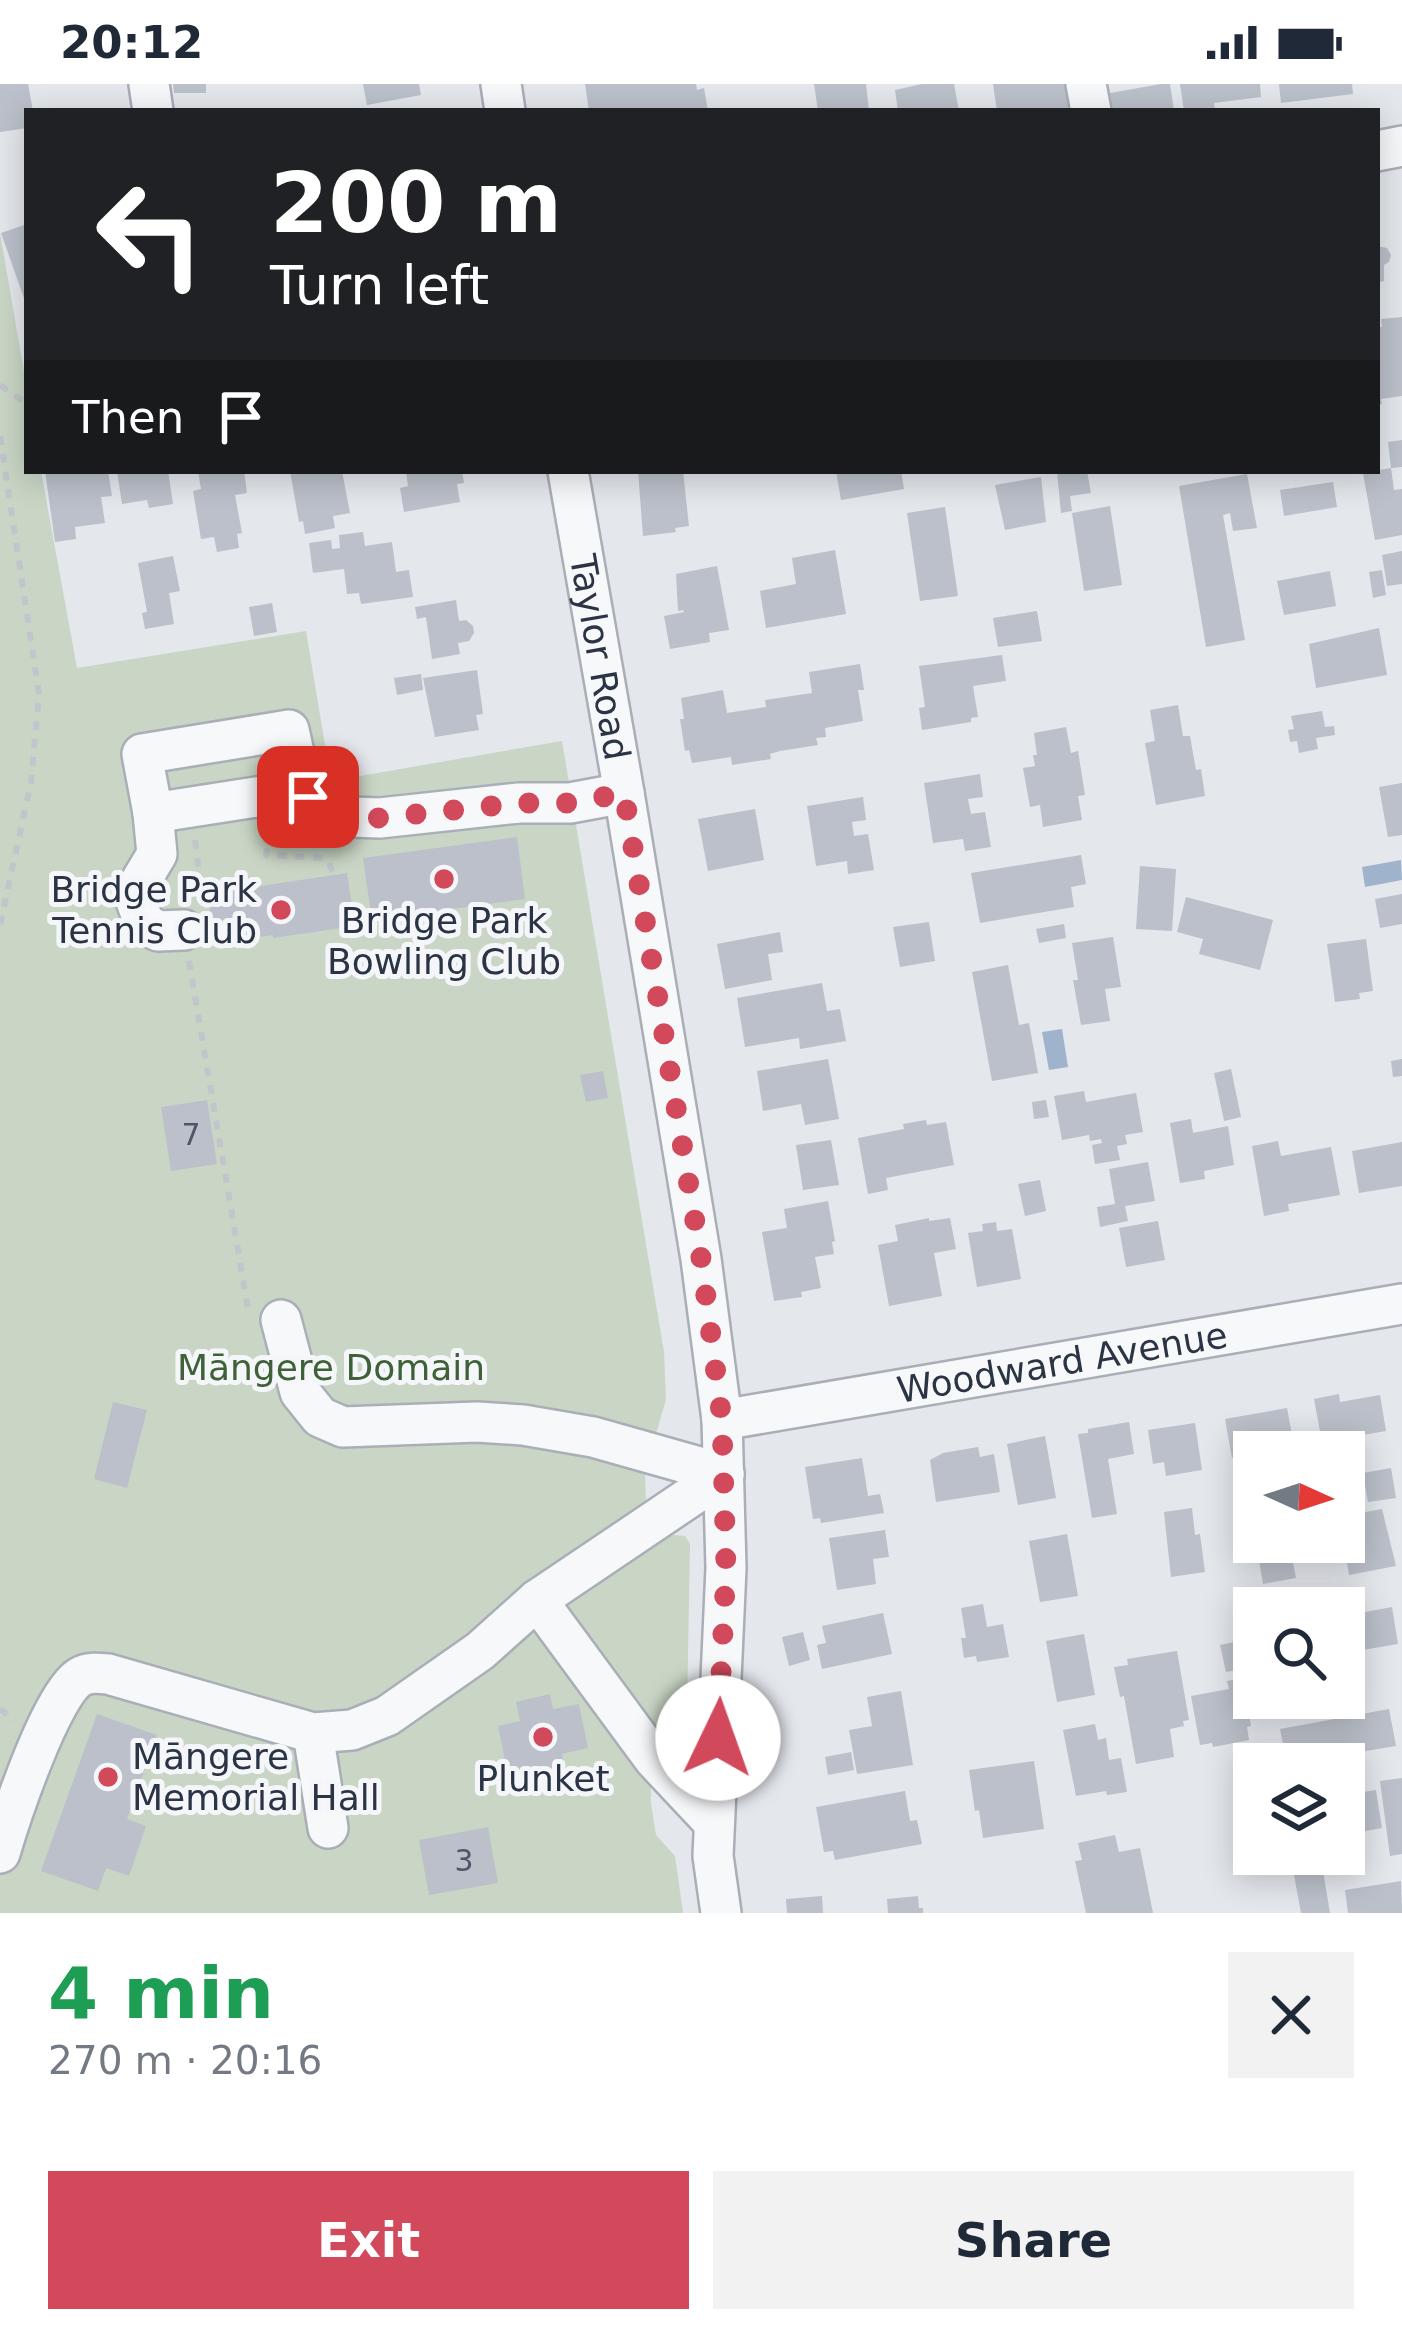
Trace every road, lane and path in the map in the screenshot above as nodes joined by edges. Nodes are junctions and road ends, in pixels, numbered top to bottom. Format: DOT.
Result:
graph roads {
  1 [pos="0,436"];
  2 [pos="569,474"];
  3 [pos="624,793"];
  4 [pos="308,796"];
  5 [pos="153,813"];
  6 [pos="196,847"];
  7 [pos="334,875"];
  8 [pos="0,925"];
  9 [pos="191,927"];
  10 [pos="1402,1304"];
  11 [pos="280,1321"];
  12 [pos="722,1420"];
  13 [pos="724,1474"];
  14 [pos="537,1600"];
  15 [pos="313,1733"];
  16 [pos="714,1823"];
  17 [pos="328,1828"];
  18 [pos="0,1853"];
  19 [pos="721,1913"];
  1 -- 8 [label="path"];
  2 -- 3 [label="street, Taylor Road"];
  3 -- 4 [label="street"];
  3 -- 12 [label="street, Taylor Road"];
  4 -- 5 [label="street"];
  4 -- 5 [label="street"];
  4 -- 7 [label="path"];
  5 -- 9 [label="street"];
  6 -- 9 [label="path"];
  9 -- 11 [label="path"];
  10 -- 12 [label="street, Woodward Avenue"];
  11 -- 13 [label="street"];
  12 -- 13 [label="street, Taylor Road"];
  13 -- 14 [label="street"];
  13 -- 16 [label="street, Taylor Road"];
  14 -- 15 [label="street"];
  14 -- 16 [label="street"];
  15 -- 17 [label="street"];
  15 -- 18 [label="street"];
  16 -- 19 [label="street, Taylor Road"];
}
